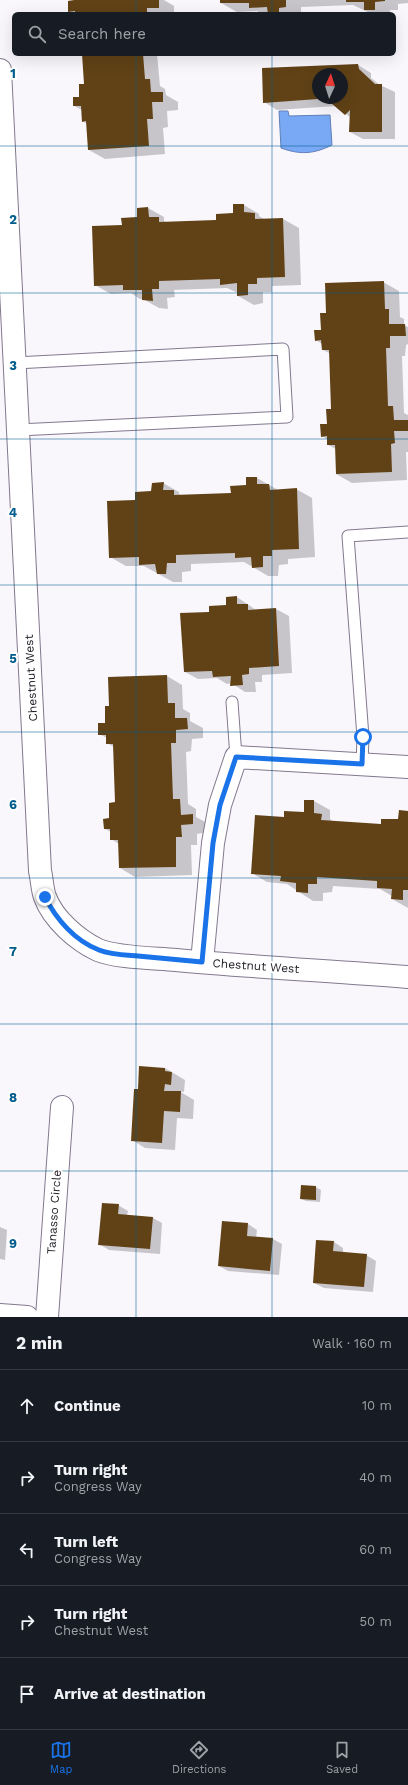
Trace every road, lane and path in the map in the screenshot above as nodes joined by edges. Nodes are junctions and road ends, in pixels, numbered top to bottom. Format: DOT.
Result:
graph roads {
  1 [pos="0,70"];
  2 [pos="15,362"];
  3 [pos="18,430"];
  4 [pos="408,532"];
  5 [pos="232,702"];
  6 [pos="236,757"];
  7 [pos="362,764"];
  8 [pos="408,767"];
  9 [pos="202,962"];
  10 [pos="408,977"];
  11 [pos="62,1107"];
  12 [pos="0,1315"];
  13 [pos="27,1317"];
  14 [pos="47,1317"];
  1 -- 2 [label="street, Chestnut West"];
  2 -- 3 [label="street, Chestnut West"];
  2 -- 3 [label="lane"];
  3 -- 9 [label="street, Chestnut West"];
  4 -- 7 [label="lane"];
  5 -- 6 [label="lane"];
  6 -- 7 [label="street"];
  6 -- 9 [label="street"];
  7 -- 8 [label="street"];
  9 -- 10 [label="street, Chestnut West"];
  11 -- 14 [label="street, Tanasso Circle"];
  12 -- 13 [label="street"];
}
